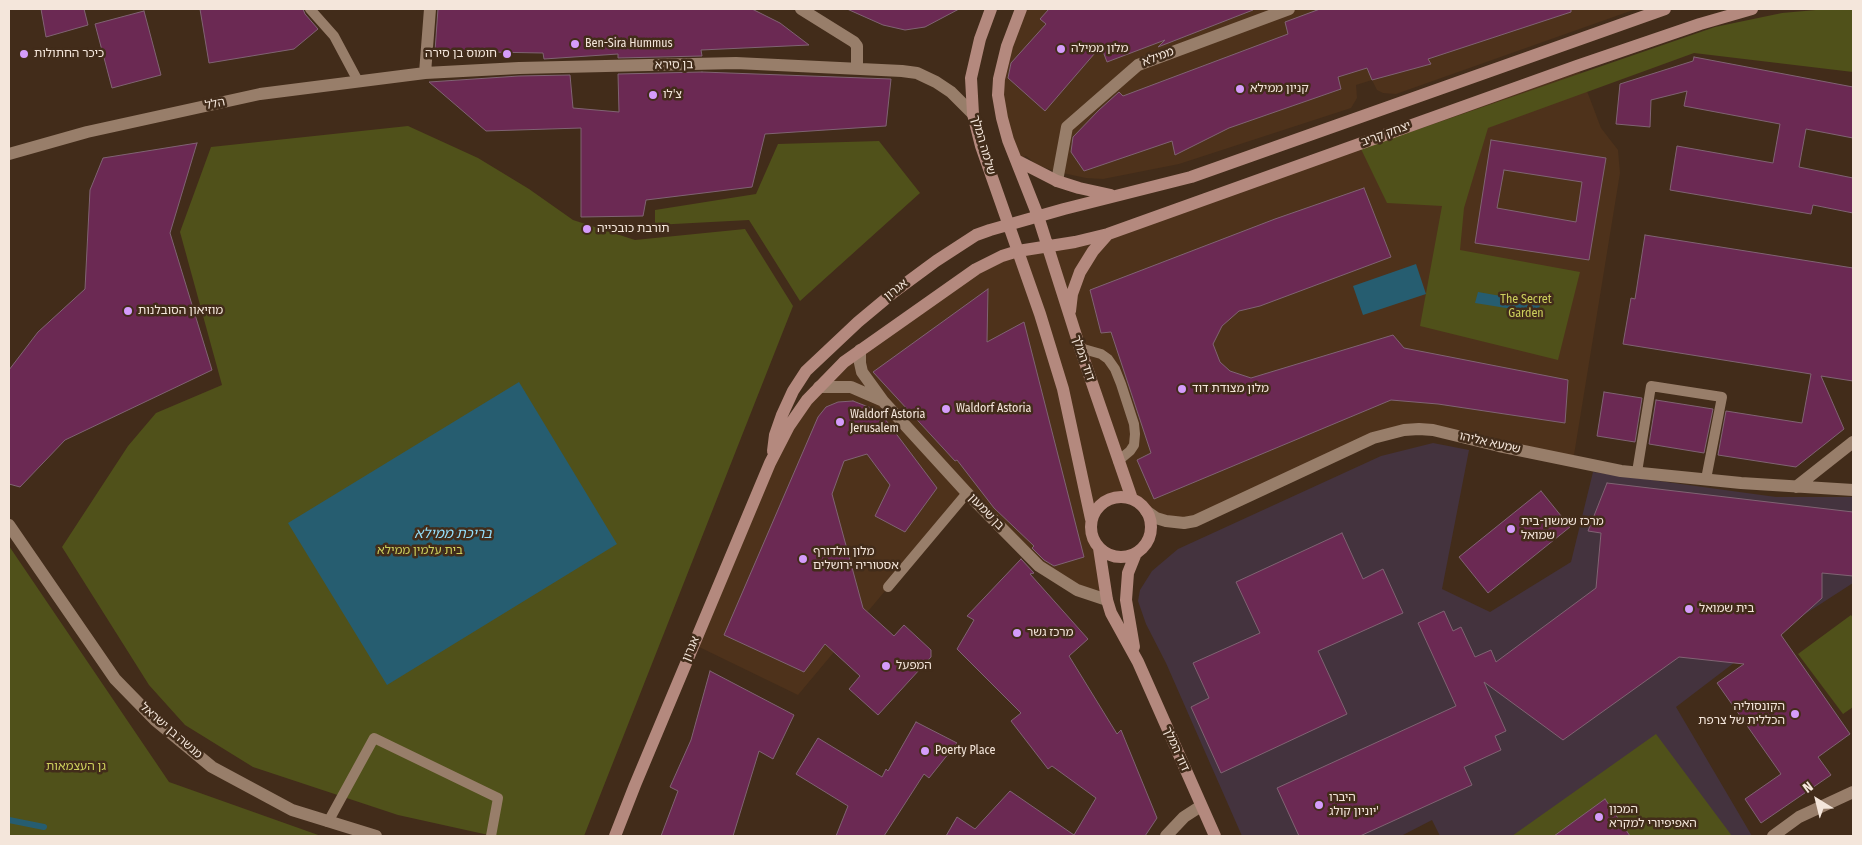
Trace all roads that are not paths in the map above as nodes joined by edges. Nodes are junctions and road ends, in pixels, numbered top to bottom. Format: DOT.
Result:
graph roads {
  1 [pos="310,9"];
  2 [pos="430,9"];
  3 [pos="801,9"];
  4 [pos="991,9"];
  5 [pos="1022,9"];
  6 [pos="1289,9"];
  7 [pos="1665,9"];
  8 [pos="1752,9"];
  9 [pos="857,68"];
  10 [pos="425,72"];
  11 [pos="358,81"];
  12 [pos="973,114"];
  13 [pos="9,154"];
  14 [pos="1016,160"];
  15 [pos="1057,181"];
  16 [pos="1116,196"];
  17 [pos="1038,216"];
  18 [pos="1008,224"];
  19 [pos="1108,234"];
  20 [pos="1048,246"];
  21 [pos="1018,251"];
  22 [pos="1070,319"];
  23 [pos="1080,348"];
  24 [pos="860,350"];
  25 [pos="819,387"];
  26 [pos="884,401"];
  27 [pos="1853,442"];
  28 [pos="1118,461"];
  29 [pos="770,463"];
  30 [pos="1637,472"];
  31 [pos="1706,479"];
  32 [pos="1796,487"];
  33 [pos="1853,490"];
  34 [pos="967,493"];
  35 [pos="1132,499"];
  36 [pos="1146,511"];
  37 [pos="1092,519"];
  38 [pos="9,526"];
  39 [pos="1099,548"];
  40 [pos="1136,553"];
  41 [pos="888,587"];
  42 [pos="1106,600"];
  43 [pos="1138,662"];
  44 [pos="1853,792"];
  45 [pos="1201,806"];
  46 [pos="328,822"];
  47 [pos="376,836"];
  48 [pos="491,836"];
  49 [pos="615,836"];
  50 [pos="1166,836"];
  51 [pos="1216,836"];
  52 [pos="1773,836"];
  1 -- 11 [label="lane"];
  2 -- 10 [label="street"];
  3 -- 9 [label="street"];
  4 -- 12 [label="street, שלמה המלך"];
  5 -- 14 [label="street, שלמה המלך"];
  6 -- 15 [label="street, ממילא"];
  7 -- 16 [label="street, יצחק קריב"];
  8 -- 19 [label="street, יצחק קריב"];
  9 -- 10 [label="street, בן סירא"];
  9 -- 12 [label="street, בן סירא"];
  10 -- 11 [label="street, הלל"];
  11 -- 13 [label="street, הלל"];
  12 -- 18 [label="street, שלמה המלך"];
  14 -- 15 [label="street"];
  14 -- 17 [label="street, שלמה המלך"];
  15 -- 16 [label="street"];
  16 -- 17 [label="street, יצחק קריב"];
  17 -- 18 [label="street, אגרון"];
  17 -- 20 [label="street, דוד המלך"];
  18 -- 21 [label="street, שלמה המלך"];
  18 -- 29 [label="street, אגרון"];
  19 -- 20 [label="street, יצחק קריב"];
  19 -- 22 [label="street"];
  20 -- 21 [label="street, יצחק קריב"];
  20 -- 22 [label="street, דוד המלך"];
  21 -- 24 [label="street, אגרון"];
  21 -- 37 [label="street"];
  22 -- 23 [label="street, דוד המלך"];
  23 -- 28 [label="street, דוד המלך"];
  23 -- 28 [label="lane"];
  24 -- 25 [label="street, אגרון"];
  24 -- 26 [label="street, בן שמעון"];
  25 -- 26 [label="street, בן שמעון"];
  25 -- 29 [label="street, אגרון"];
  26 -- 34 [label="street, בן שמעון"];
  27 -- 32 [label="street"];
  28 -- 35 [label="street, דוד המלך"];
  29 -- 49 [label="street, אגרון"];
  30 -- 31 [label="street, שמעא אליהו"];
  30 -- 31 [label="lane"];
  30 -- 36 [label="street, שמעא אליהו"];
  31 -- 32 [label="street, שמעא אליהו"];
  32 -- 33 [label="street, שמעא אליהו"];
  34 -- 41 [label="lane"];
  34 -- 42 [label="street, בן שמעון"];
  35 -- 36 [label="street"];
  35 -- 37 [label="street"];
  36 -- 40 [label="street"];
  37 -- 39 [label="street"];
  38 -- 46 [label="street, מנשה בן ישראל"];
  39 -- 40 [label="street"];
  39 -- 42 [label="street, דוד המלך"];
  40 -- 43 [label="street, דוד המלך"];
  42 -- 43 [label="street, דוד המלך"];
  43 -- 45 [label="street, דוד המלך"];
  44 -- 52 [label="street"];
  45 -- 50 [label="street"];
  45 -- 51 [label="street, דוד המלך"];
  46 -- 47 [label="street, מנשה בן ישראל"];
  46 -- 48 [label="lane"];
}
